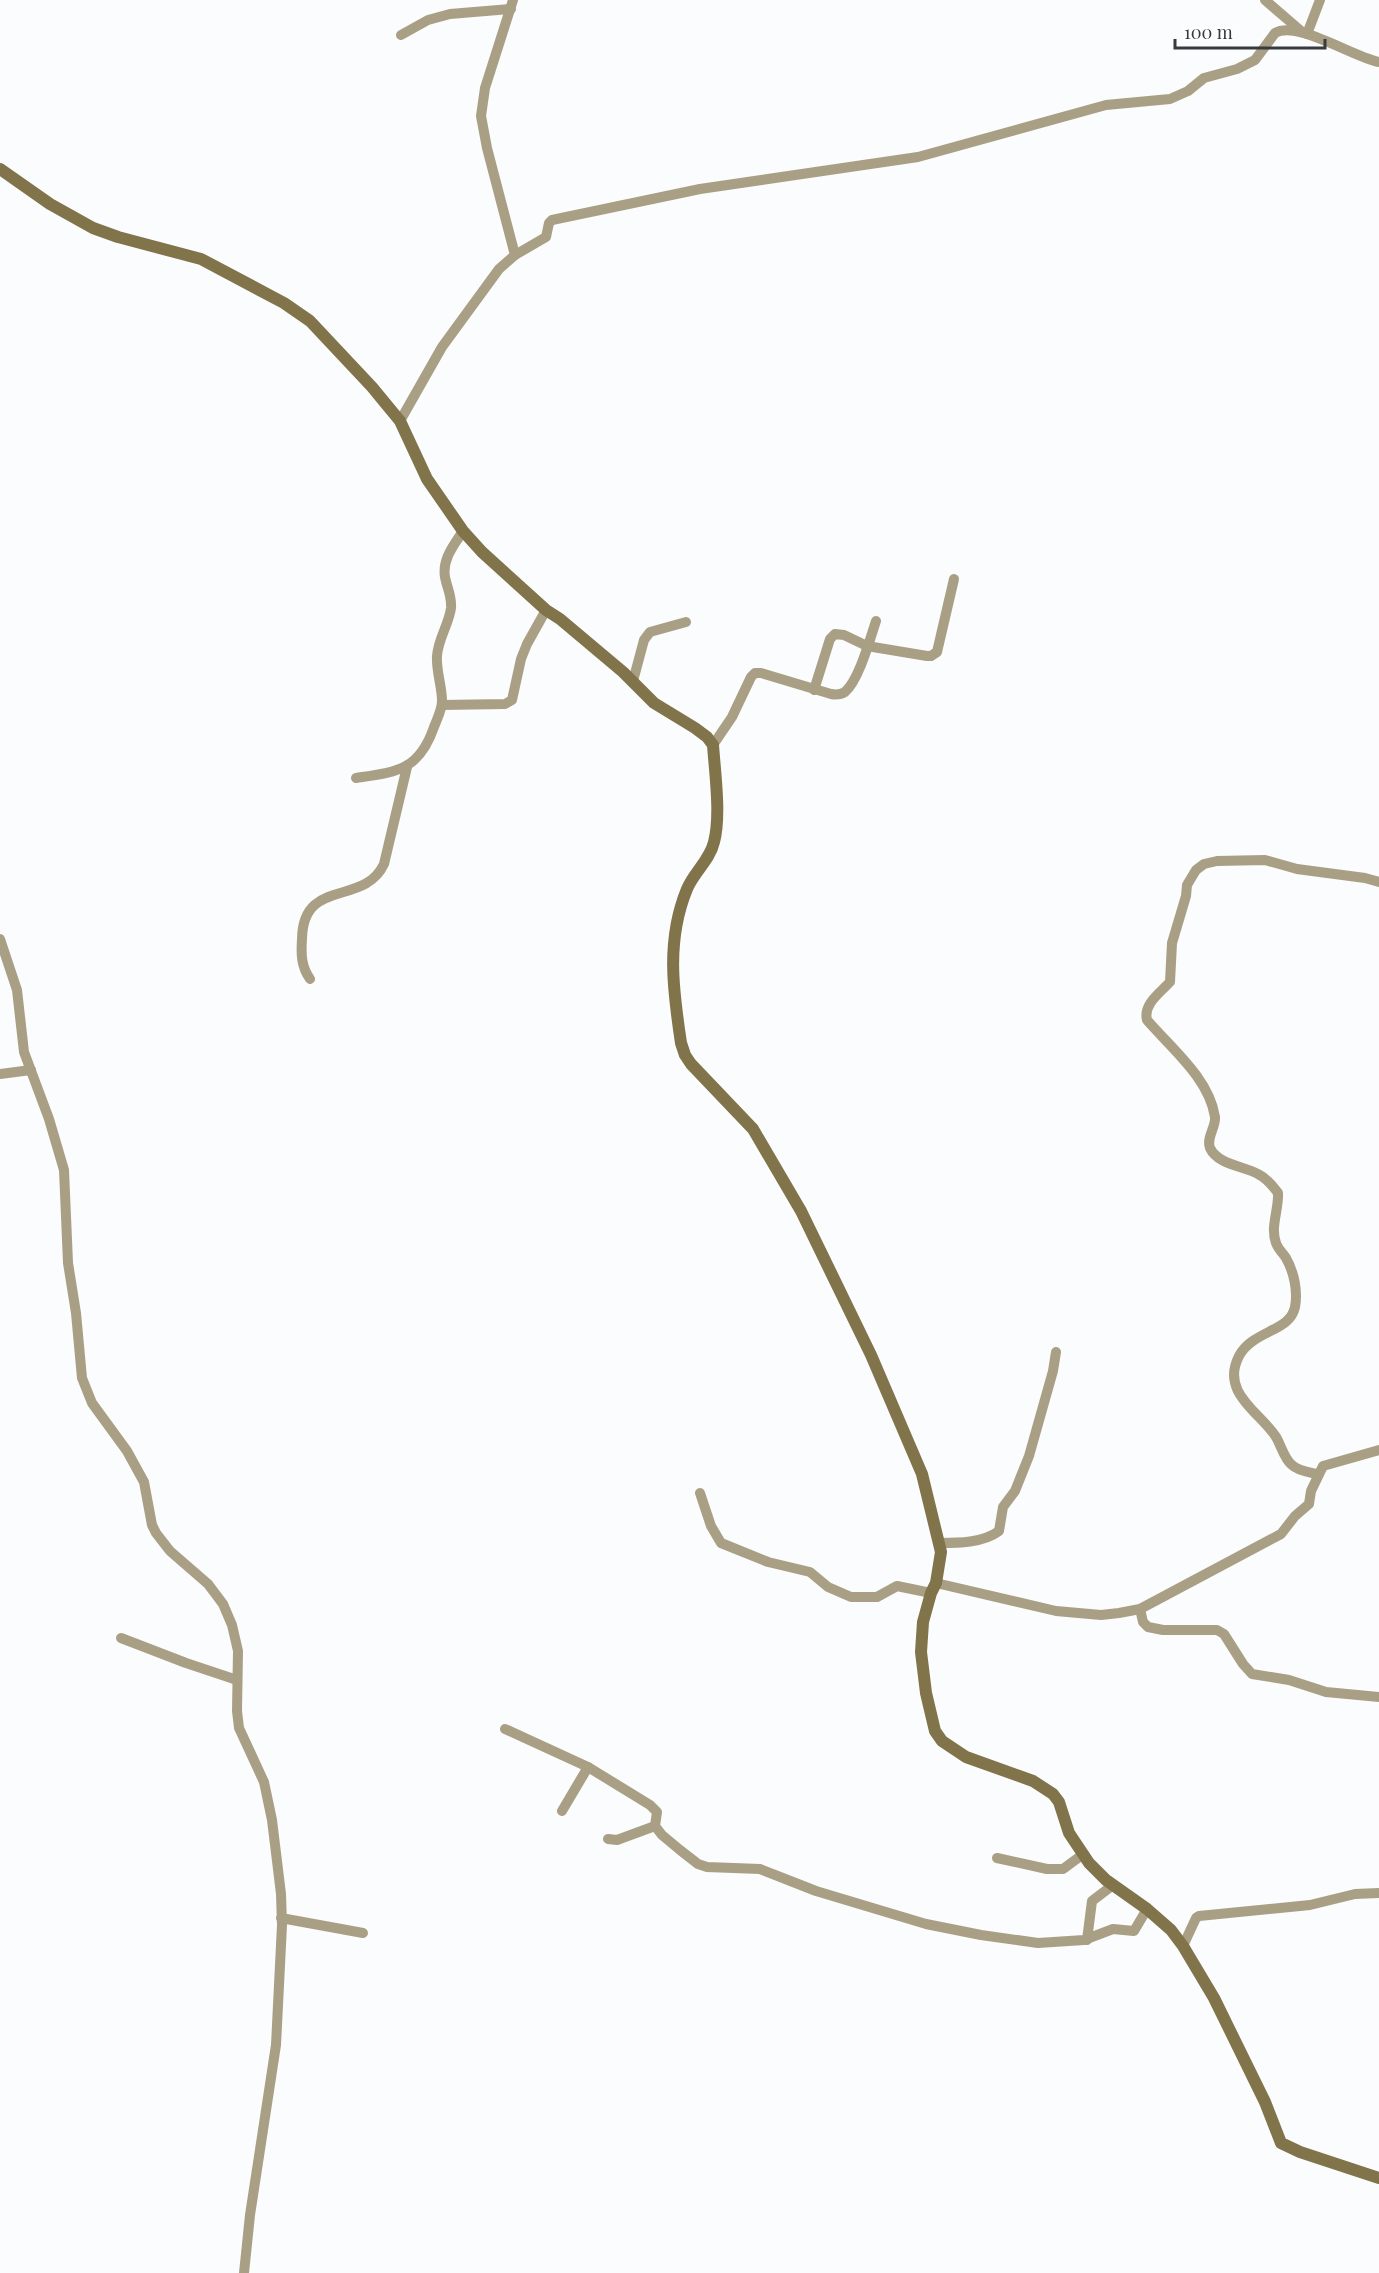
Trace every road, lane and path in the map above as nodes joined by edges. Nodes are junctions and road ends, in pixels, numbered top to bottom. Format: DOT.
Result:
graph roads {
  1 [pos="1265,0"];
  2 [pos="1320,0"];
  3 [pos="512,5"];
  4 [pos="1304,32"];
  5 [pos="401,35"];
  6 [pos="1379,62"];
  7 [pos="0,169"];
  8 [pos="514,255"];
  9 [pos="400,421"];
  10 [pos="463,531"];
  11 [pos="954,579"];
  12 [pos="546,610"];
  13 [pos="876,621"];
  14 [pos="686,622"];
  15 [pos="867,646"];
  16 [pos="633,681"];
  17 [pos="814,690"];
  18 [pos="442,705"];
  19 [pos="713,745"];
  20 [pos="407,767"];
  21 [pos="356,778"];
  22 [pos="1379,882"];
  23 [pos="0,939"];
  24 [pos="310,979"];
  25 [pos="31,1070"];
  26 [pos="0,1074"];
  27 [pos="1056,1352"];
  28 [pos="1379,1450"];
  29 [pos="1317,1474"];
  30 [pos="700,1493"];
  31 [pos="939,1543"];
  32 [pos="933,1588"];
  33 [pos="1140,1608"];
  34 [pos="121,1638"];
  35 [pos="237,1680"];
  36 [pos="1379,1697"];
  37 [pos="506,1729"];
  38 [pos="588,1767"];
  39 [pos="562,1811"];
  40 [pos="655,1826"];
  41 [pos="608,1839"];
  42 [pos="1082,1855"];
  43 [pos="997,1858"];
  44 [pos="1113,1885"];
  45 [pos="1379,1893"];
  46 [pos="1147,1910"];
  47 [pos="281,1918"];
  48 [pos="363,1933"];
  49 [pos="1087,1940"];
  50 [pos="1183,1946"];
  51 [pos="1379,2178"];
  52 [pos="244,2273"];
  1 -- 4 [label="street"];
  2 -- 4 [label="street"];
  3 -- 5 [label="street"];
  3 -- 8 [label="street"];
  4 -- 6 [label="street"];
  4 -- 8 [label="street"];
  7 -- 9 [label="street"];
  8 -- 9 [label="street"];
  9 -- 10 [label="street"];
  10 -- 12 [label="street"];
  10 -- 18 [label="street"];
  11 -- 15 [label="street"];
  12 -- 16 [label="street"];
  12 -- 18 [label="street"];
  13 -- 15 [label="street"];
  14 -- 16 [label="street"];
  15 -- 17 [label="street"];
  15 -- 17 [label="street"];
  16 -- 19 [label="street"];
  17 -- 19 [label="street"];
  18 -- 20 [label="street"];
  19 -- 31 [label="street"];
  20 -- 21 [label="street"];
  20 -- 24 [label="street"];
  22 -- 29 [label="street"];
  23 -- 25 [label="street"];
  25 -- 26 [label="street"];
  25 -- 35 [label="street"];
  27 -- 31 [label="street"];
  28 -- 29 [label="street"];
  29 -- 33 [label="street"];
  30 -- 32 [label="street"];
  31 -- 32 [label="street"];
  32 -- 33 [label="street"];
  32 -- 42 [label="street"];
  33 -- 36 [label="street"];
  34 -- 35 [label="street"];
  35 -- 47 [label="street"];
  37 -- 38 [label="street"];
  38 -- 39 [label="street"];
  38 -- 40 [label="street"];
  40 -- 41 [label="street"];
  40 -- 49 [label="street"];
  42 -- 43 [label="street"];
  42 -- 44 [label="street"];
  44 -- 46 [label="street"];
  44 -- 49 [label="street"];
  45 -- 50 [label="street"];
  46 -- 49 [label="street"];
  46 -- 50 [label="street"];
  47 -- 48 [label="street"];
  47 -- 52 [label="street"];
  50 -- 51 [label="street"];
}
